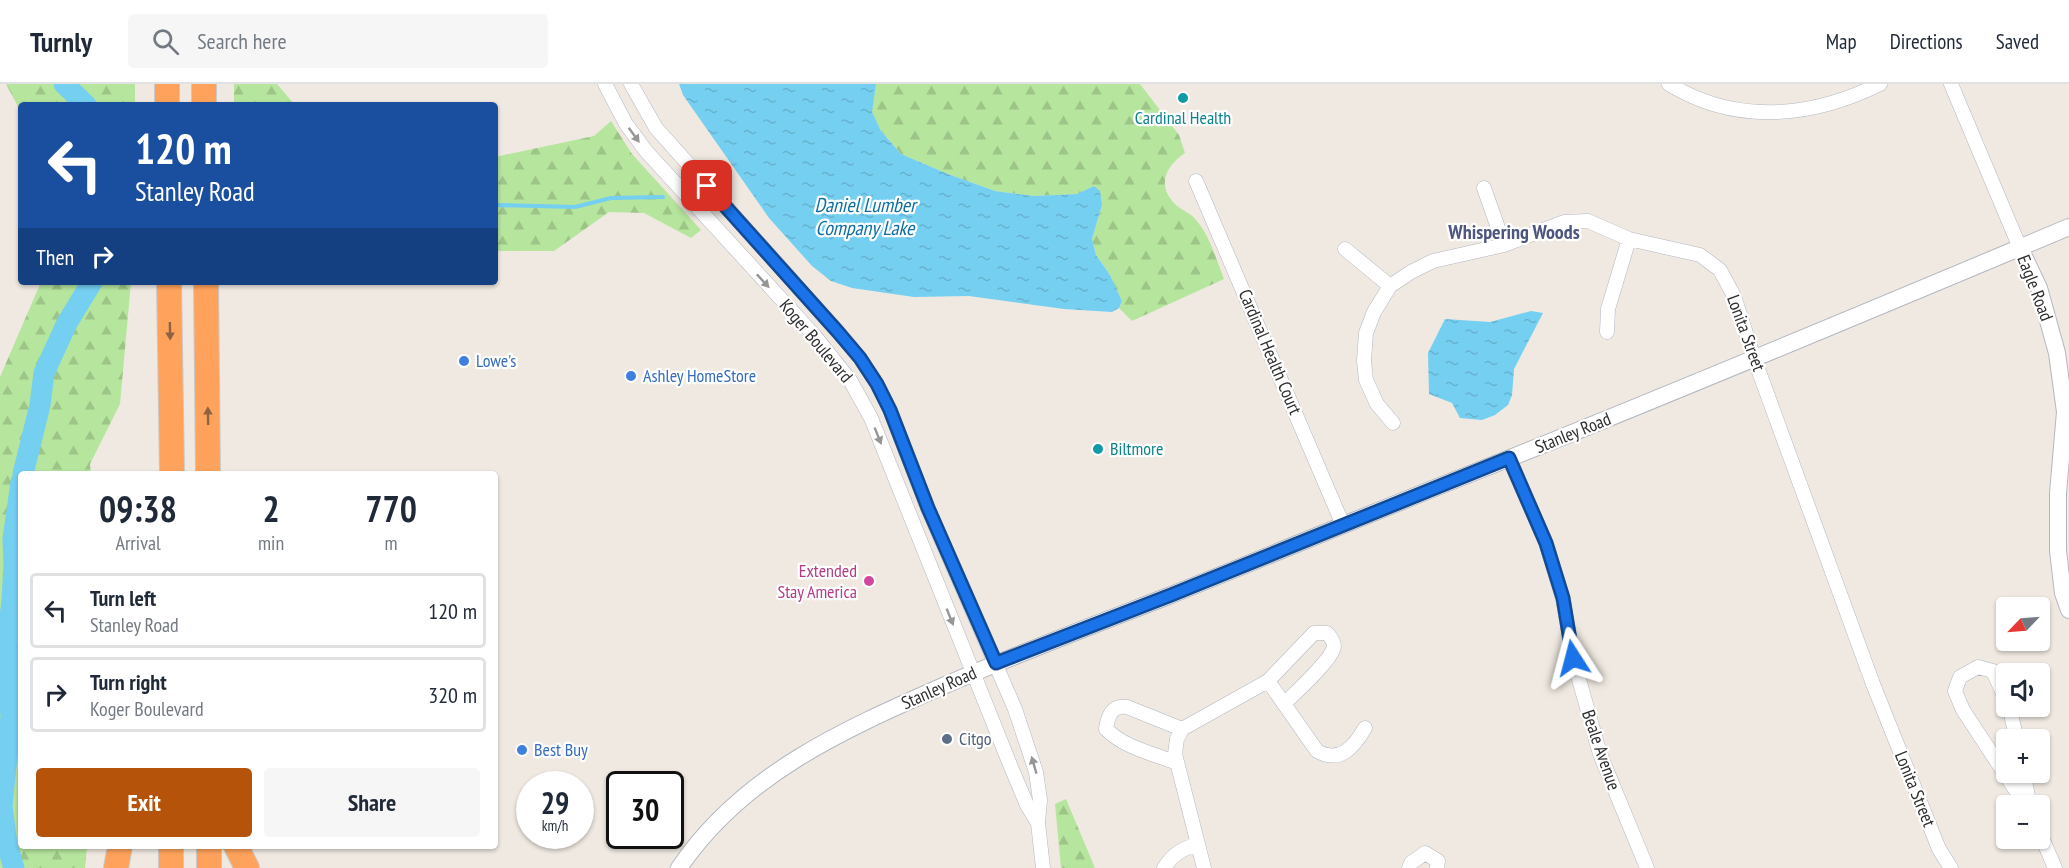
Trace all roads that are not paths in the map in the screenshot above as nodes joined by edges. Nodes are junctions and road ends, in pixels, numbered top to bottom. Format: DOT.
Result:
graph roads {
  1 [pos="167,84"];
  2 [pos="204,84"];
  3 [pos="605,84"];
  4 [pos="631,84"];
  5 [pos="1669,84"];
  6 [pos="1880,84"];
  7 [pos="1951,84"];
  8 [pos="167,102"];
  9 [pos="204,102"];
  10 [pos="1196,181"];
  11 [pos="1484,188"];
  12 [pos="2069,227"];
  13 [pos="1629,239"];
  14 [pos="1504,245"];
  15 [pos="2020,248"];
  16 [pos="1345,249"];
  17 [pos="169,285"];
  18 [pos="206,285"];
  19 [pos="1390,286"];
  20 [pos="1607,332"];
  21 [pos="1754,358"];
  22 [pos="171,381"];
  23 [pos="2067,411"];
  24 [pos="1394,423"];
  25 [pos="1509,458"];
  26 [pos="164,471"];
  27 [pos="172,471"];
  28 [pos="208,471"];
  29 [pos="1343,525"];
  30 [pos="2069,610"];
  31 [pos="996,663"];
  32 [pos="973,674"];
  33 [pos="1996,678"];
  34 [pos="1268,681"];
  35 [pos="1284,704"];
  36 [pos="1365,728"];
  37 [pos="1182,729"];
  38 [pos="1177,763"];
  39 [pos="2021,795"];
  40 [pos="1038,823"];
  41 [pos="1197,844"];
  42 [pos="119,849"];
  43 [pos="171,849"];
  44 [pos="209,849"];
  45 [pos="238,849"];
  46 [pos="2047,849"];
  47 [pos="116,868"];
  48 [pos="171,868"];
  49 [pos="209,868"];
  50 [pos="247,868"];
  51 [pos="679,868"];
  52 [pos="1043,868"];
  53 [pos="1164,868"];
  54 [pos="1204,868"];
  55 [pos="1409,868"];
  56 [pos="1437,868"];
  57 [pos="1647,868"];
  58 [pos="1951,868"];
  59 [pos="2055,868"];
  1 -- 8 [label="highway"];
  2 -- 9 [label="highway"];
  3 -- 32 [label="street, Koger Boulevard, one-way"];
  4 -- 31 [label="street, Koger Boulevard"];
  5 -- 6 [label="street"];
  7 -- 15 [label="street, Eagle Road"];
  10 -- 29 [label="street, Cardinal Health Court"];
  11 -- 14 [label="street"];
  12 -- 15 [label="street, Stanley Road"];
  13 -- 14 [label="street, Lonita Street"];
  13 -- 20 [label="street"];
  13 -- 21 [label="street, Lonita Street"];
  14 -- 19 [label="street, Lonita Street"];
  15 -- 21 [label="street, Stanley Road"];
  15 -- 23 [label="street, Eagle Road"];
  16 -- 19 [label="street"];
  17 -- 22 [label="highway, one-way"];
  28 -- 18 [label="highway, one-way"];
  19 -- 24 [label="street, Lonita Street"];
  21 -- 25 [label="street, Stanley Road"];
  21 -- 58 [label="street, Lonita Street"];
  22 -- 26 [label="highway"];
  22 -- 27 [label="highway"];
  23 -- 30 [label="street, Eagle Road"];
  25 -- 29 [label="street, Stanley Road"];
  25 -- 57 [label="street, Beale Avenue"];
  29 -- 31 [label="street, Stanley Road"];
  31 -- 32 [label="street, Stanley Road"];
  40 -- 31 [label="street, Koger Boulevard, one-way"];
  32 -- 40 [label="street, Koger Boulevard"];
  32 -- 51 [label="street, Stanley Road"];
  33 -- 39 [label="street"];
  34 -- 35 [label="street"];
  34 -- 35 [label="street"];
  34 -- 37 [label="street"];
  35 -- 36 [label="street"];
  37 -- 38 [label="street"];
  37 -- 38 [label="street"];
  38 -- 41 [label="street"];
  40 -- 52 [label="street"];
  41 -- 53 [label="street"];
  41 -- 54 [label="street"];
  42 -- 47 [label="highway"];
  43 -- 48 [label="highway"];
  44 -- 49 [label="highway"];
  45 -- 50 [label="highway"];
  46 -- 59 [label="street"];
  55 -- 56 [label="street"];
}
